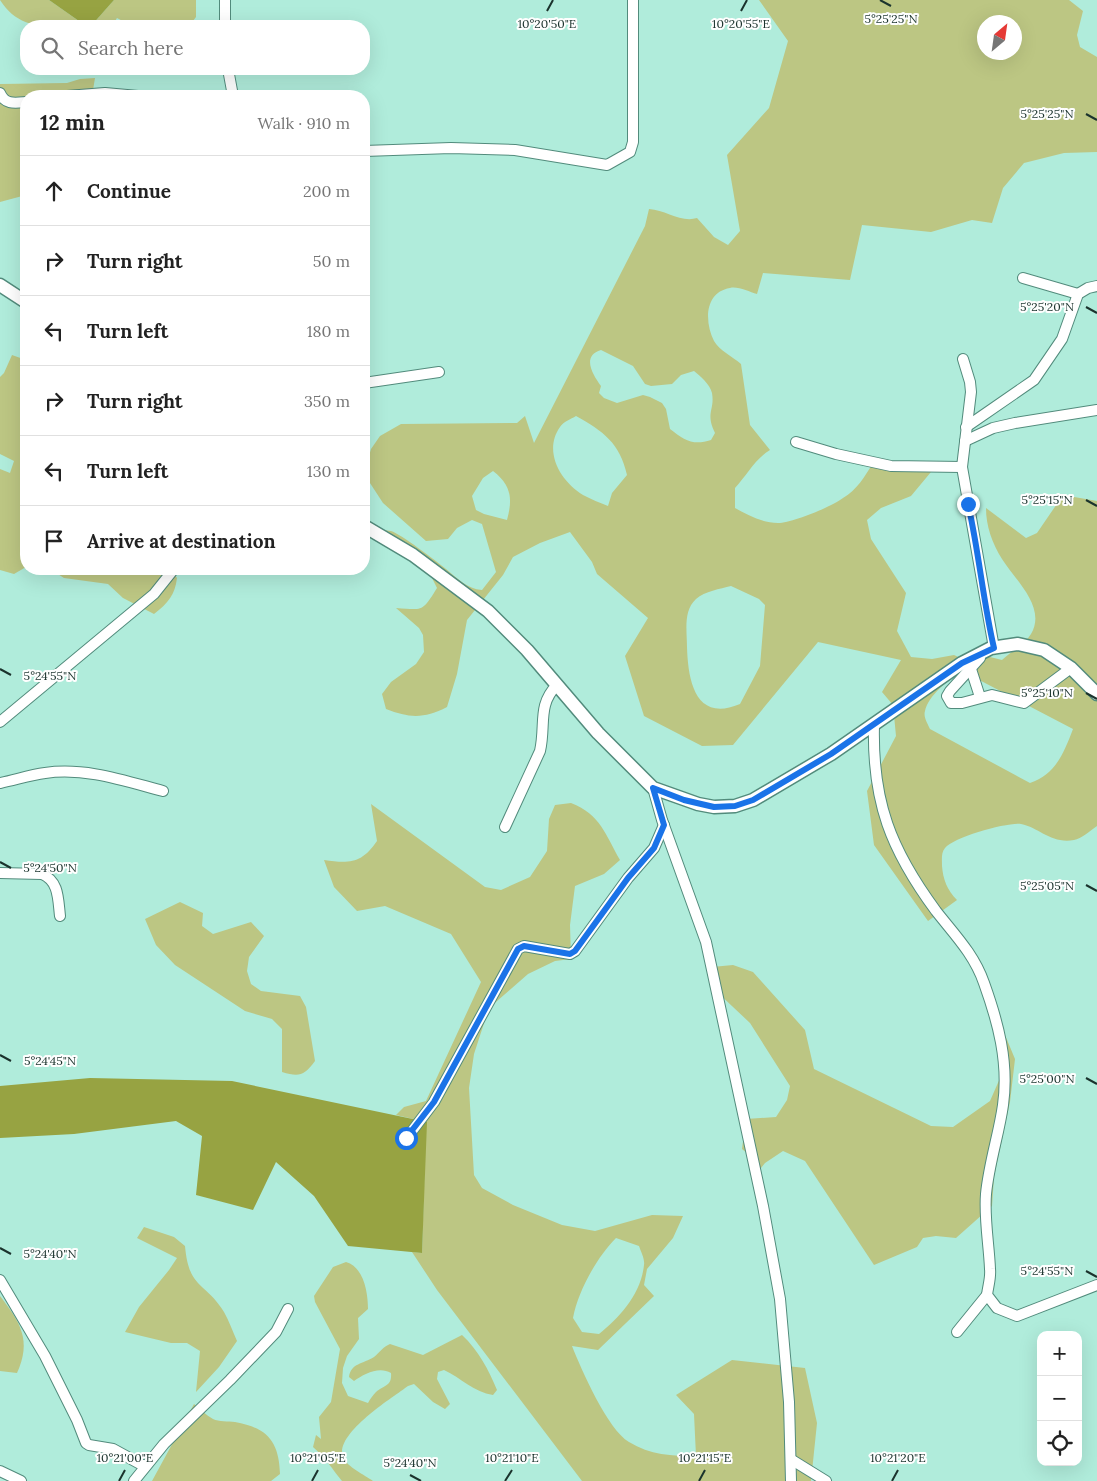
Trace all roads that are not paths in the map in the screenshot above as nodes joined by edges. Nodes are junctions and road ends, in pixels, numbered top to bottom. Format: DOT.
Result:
graph roads {
  1 [pos="225,0"];
  2 [pos="633,0"];
  3 [pos="225,20"];
  4 [pos="229,75"];
  5 [pos="232,90"];
  6 [pos="0,93"];
  7 [pos="20,103"];
  8 [pos="370,151"];
  9 [pos="1023,278"];
  10 [pos="0,286"];
  11 [pos="1097,286"];
  12 [pos="1078,294"];
  13 [pos="20,298"];
  14 [pos="963,360"];
  15 [pos="439,372"];
  16 [pos="370,382"];
  17 [pos="1097,410"];
  18 [pos="966,427"];
  19 [pos="796,442"];
  20 [pos="964,442"];
  21 [pos="962,467"];
  22 [pos="370,530"];
  23 [pos="169,575"];
  24 [pos="992,648"];
  25 [pos="970,666"];
  26 [pos="1071,668"];
  27 [pos="558,685"];
  28 [pos="1097,694"];
  29 [pos="980,697"];
  30 [pos="0,722"];
  31 [pos="874,726"];
  32 [pos="0,783"];
  33 [pos="653,788"];
  34 [pos="163,791"];
  35 [pos="664,825"];
  36 [pos="505,827"];
  37 [pos="0,873"];
  38 [pos="60,916"];
  39 [pos="406,1138"];
  40 [pos="0,1280"];
  41 [pos="1097,1285"];
  42 [pos="987,1295"];
  43 [pos="288,1309"];
  44 [pos="957,1332"];
  45 [pos="792,1460"];
  46 [pos="144,1466"];
  47 [pos="0,1470"];
  48 [pos="21,1481"];
  49 [pos="134,1481"];
  50 [pos="791,1481"];
  51 [pos="826,1481"];
  1 -- 3 [label="street"];
  2 -- 8 [label="street"];
  4 -- 5 [label="street"];
  6 -- 7 [label="street"];
  9 -- 12 [label="street"];
  10 -- 13 [label="main road"];
  11 -- 12 [label="street"];
  12 -- 18 [label="street"];
  14 -- 18 [label="street"];
  15 -- 16 [label="street"];
  17 -- 20 [label="street"];
  18 -- 20 [label="street"];
  19 -- 21 [label="street"];
  20 -- 21 [label="street"];
  21 -- 24 [label="street"];
  22 -- 27 [label="main road"];
  23 -- 30 [label="street"];
  24 -- 25 [label="street"];
  24 -- 26 [label="main road"];
  24 -- 31 [label="main road"];
  25 -- 29 [label="street"];
  25 -- 29 [label="street"];
  26 -- 28 [label="main road"];
  26 -- 29 [label="street"];
  27 -- 33 [label="main road"];
  27 -- 36 [label="street"];
  31 -- 33 [label="main road"];
  31 -- 42 [label="street"];
  32 -- 34 [label="street"];
  33 -- 35 [label="street"];
  35 -- 39 [label="street"];
  35 -- 45 [label="street"];
  37 -- 38 [label="street"];
  40 -- 46 [label="street"];
  41 -- 42 [label="street"];
  42 -- 44 [label="street"];
  43 -- 46 [label="street"];
  45 -- 50 [label="street"];
  45 -- 51 [label="street"];
  46 -- 49 [label="street"];
  47 -- 48 [label="street"];
}
